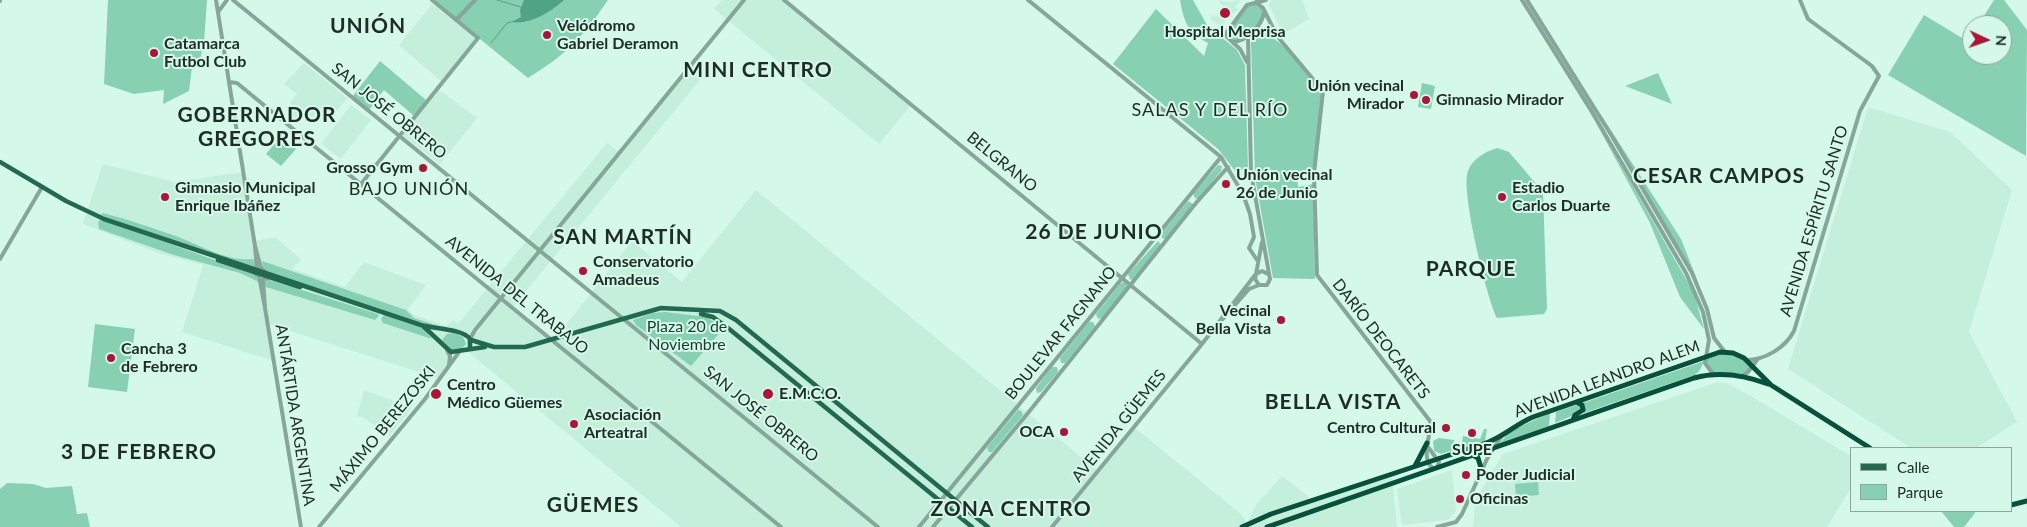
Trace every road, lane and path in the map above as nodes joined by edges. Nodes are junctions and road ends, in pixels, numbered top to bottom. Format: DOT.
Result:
graph roads {
  1 [pos="216,0"];
  2 [pos="228,0"];
  3 [pos="232,0"];
  4 [pos="432,0"];
  5 [pos="475,0"];
  6 [pos="744,0"];
  7 [pos="784,0"];
  8 [pos="1028,0"];
  9 [pos="1266,0"];
  10 [pos="1522,0"];
  11 [pos="1528,0"];
  12 [pos="1800,0"];
  13 [pos="1256,2"];
  14 [pos="218,12"];
  15 [pos="1264,12"];
  16 [pos="456,20"];
  17 [pos="1277,36"];
  18 [pos="1248,37"];
  19 [pos="1233,42"];
  20 [pos="1248,64"];
  21 [pos="229,82"];
  22 [pos="399,135"];
  23 [pos="1221,157"];
  24 [pos="0,162"];
  25 [pos="1228,167"];
  26 [pos="361,184"];
  27 [pos="42,187"];
  28 [pos="1262,240"];
  29 [pos="256,246"];
  30 [pos="541,250"];
  31 [pos="1256,256"];
  32 [pos="0,259"];
  33 [pos="1267,263"];
  34 [pos="257,272"];
  35 [pos="1256,274"];
  36 [pos="1268,274"];
  37 [pos="270,277"];
  38 [pos="1122,277"];
  39 [pos="1131,285"];
  40 [pos="1259,285"];
  41 [pos="500,299"];
  42 [pos="265,308"];
  43 [pos="690,311"];
  44 [pos="717,311"];
  45 [pos="623,318"];
  46 [pos="720,322"];
  47 [pos="421,325"];
  48 [pos="475,330"];
  49 [pos="447,331"];
  50 [pos="461,332"];
  51 [pos="471,339"];
  52 [pos="554,340"];
  53 [pos="1203,342"];
  54 [pos="441,345"];
  55 [pos="494,347"];
  56 [pos="470,349"];
  57 [pos="447,350"];
  58 [pos="459,352"];
  59 [pos="1725,352"];
  60 [pos="1706,357"];
  61 [pos="1758,358"];
  62 [pos="1746,360"];
  63 [pos="1752,366"];
  64 [pos="448,369"];
  65 [pos="1713,374"];
  66 [pos="1742,376"];
  67 [pos="1771,385"];
  68 [pos="1577,402"];
  69 [pos="1573,420"];
  70 [pos="1502,437"];
  71 [pos="1427,443"];
  72 [pos="1868,447"];
  73 [pos="1494,448"];
  74 [pos="1472,455"];
  75 [pos="1435,457"];
  76 [pos="1428,462"];
  77 [pos="1415,466"];
  78 [pos="1437,468"];
  79 [pos="1482,471"];
  80 [pos="946,493"];
  81 [pos="955,500"];
  82 [pos="940,501"];
  83 [pos="2027,501"];
  84 [pos="2012,506"];
  85 [pos="949,508"];
  86 [pos="1265,516"];
  87 [pos="1268,526"];
  88 [pos="301,527"];
  89 [pos="319,527"];
  90 [pos="780,527"];
  91 [pos="878,527"];
  92 [pos="919,527"];
  93 [pos="933,527"];
  94 [pos="972,527"];
  95 [pos="988,527"];
  96 [pos="1052,527"];
  97 [pos="1242,527"];
  98 [pos="1436,527"];
  1 -- 14 [label="street, ANTÁRTIDA ARGENTINA"];
  2 -- 14 [label="street"];
  3 -- 22 [label="street, SAN JOSÉ OBRERO"];
  4 -- 16 [label="street"];
  5 -- 16 [label="street"];
  6 -- 30 [label="street"];
  7 -- 38 [label="street, BELGRANO"];
  8 -- 23 [label="street"];
  9 -- 13 [label="street"];
  10 -- 60 [label="street"];
  11 -- 59 [label="street"];
  12 -- 61 [label="street, AVENIDA ESPÍRITU SANTO"];
  13 -- 15 [label="street, DARÍO DEOCARETS"];
  13 -- 19 [label="street"];
  14 -- 21 [label="street, ANTÁRTIDA ARGENTINA"];
  15 -- 17 [label="street, DARÍO DEOCARETS"];
  15 -- 18 [label="street"];
  16 -- 22 [label="street"];
  17 -- 18 [label="street"];
  17 -- 71 [label="street, DARÍO DEOCARETS"];
  18 -- 19 [label="street"];
  18 -- 20 [label="street"];
  19 -- 20 [label="street"];
  20 -- 28 [label="street"];
  21 -- 26 [label="street, AVENIDA DEL TRABAJO"];
  21 -- 29 [label="street, ANTÁRTIDA ARGENTINA"];
  22 -- 26 [label="street"];
  22 -- 30 [label="street, SAN JOSÉ OBRERO"];
  23 -- 25 [label="street"];
  23 -- 38 [label="street, BOULEVAR FAGNANO"];
  24 -- 27 [label="main road"];
  25 -- 31 [label="street"];
  25 -- 39 [label="street, BOULEVAR FAGNANO"];
  26 -- 41 [label="street, AVENIDA DEL TRABAJO"];
  27 -- 32 [label="street"];
  27 -- 34 [label="main road"];
  28 -- 31 [label="street"];
  28 -- 33 [label="street"];
  29 -- 34 [label="street, ANTÁRTIDA ARGENTINA"];
  29 -- 37 [label="street, ANTÁRTIDA ARGENTINA"];
  30 -- 41 [label="street"];
  30 -- 45 [label="street, SAN JOSÉ OBRERO"];
  31 -- 33 [label="street"];
  31 -- 35 [label="street"];
  33 -- 36 [label="street"];
  34 -- 37 [label="main road"];
  34 -- 42 [label="street, ANTÁRTIDA ARGENTINA"];
  35 -- 36 [label="street"];
  35 -- 40 [label="street"];
  35 -- 53 [label="street, AVENIDA GÜEMES"];
  36 -- 40 [label="street, AVENIDA GÜEMES"];
  37 -- 42 [label="street, ANTÁRTIDA ARGENTINA"];
  37 -- 47 [label="main road"];
  38 -- 39 [label="street, BELGRANO"];
  38 -- 80 [label="street, BOULEVAR FAGNANO"];
  39 -- 53 [label="street, BELGRANO"];
  39 -- 81 [label="street, BOULEVAR FAGNANO"];
  40 -- 53 [label="street, AVENIDA GÜEMES"];
  41 -- 48 [label="street"];
  41 -- 52 [label="street, AVENIDA DEL TRABAJO"];
  42 -- 88 [label="street, ANTÁRTIDA ARGENTINA"];
  43 -- 44 [label="main road"];
  43 -- 45 [label="main road"];
  43 -- 46 [label="main road"];
  44 -- 46 [label="main road"];
  44 -- 80 [label="main road"];
  45 -- 52 [label="main road"];
  45 -- 91 [label="street, SAN JOSÉ OBRERO"];
  46 -- 82 [label="main road"];
  47 -- 49 [label="main road"];
  47 -- 54 [label="main road"];
  48 -- 50 [label="street"];
  48 -- 51 [label="street"];
  49 -- 50 [label="main road"];
  49 -- 54 [label="main road"];
  50 -- 51 [label="main road"];
  51 -- 55 [label="main road"];
  51 -- 56 [label="main road"];
  52 -- 55 [label="main road"];
  52 -- 90 [label="street, AVENIDA DEL TRABAJO"];
  53 -- 96 [label="street, AVENIDA GÜEMES"];
  54 -- 57 [label="main road"];
  55 -- 56 [label="main road"];
  56 -- 58 [label="main road"];
  57 -- 58 [label="main road"];
  57 -- 64 [label="street, MÁXIMO BEREZOSKI"];
  58 -- 64 [label="street, MÁXIMO BEREZOSKI"];
  59 -- 60 [label="highway, AVENIDA LEANDRO ALEM"];
  59 -- 62 [label="highway, AVENIDA LEANDRO ALEM"];
  60 -- 65 [label="street"];
  60 -- 68 [label="highway, AVENIDA LEANDRO ALEM"];
  61 -- 62 [label="street, AVENIDA ESPÍRITU SANTO"];
  61 -- 63 [label="street, AVENIDA ESPÍRITU SANTO"];
  62 -- 63 [label="highway, AVENIDA LEANDRO ALEM"];
  63 -- 66 [label="street, AVENIDA ESPÍRITU SANTO"];
  63 -- 67 [label="highway, AVENIDA LEANDRO ALEM"];
  64 -- 89 [label="street, MÁXIMO BEREZOSKI"];
  65 -- 66 [label="highway, AVENIDA LEANDRO ALEM"];
  65 -- 69 [label="highway, AVENIDA LEANDRO ALEM"];
  66 -- 67 [label="highway, AVENIDA LEANDRO ALEM"];
  67 -- 72 [label="highway"];
  68 -- 69 [label="highway"];
  68 -- 70 [label="highway, AVENIDA LEANDRO ALEM"];
  69 -- 73 [label="highway, AVENIDA LEANDRO ALEM"];
  70 -- 73 [label="street"];
  70 -- 75 [label="highway, AVENIDA LEANDRO ALEM"];
  71 -- 75 [label="street"];
  71 -- 76 [label="street, DARÍO DEOCARETS"];
  71 -- 77 [label="highway"];
  73 -- 74 [label="highway, AVENIDA LEANDRO ALEM"];
  73 -- 79 [label="street"];
  74 -- 78 [label="highway, AVENIDA LEANDRO ALEM"];
  74 -- 79 [label="highway"];
  75 -- 76 [label="highway"];
  75 -- 78 [label="street"];
  76 -- 77 [label="highway"];
  76 -- 78 [label="street"];
  77 -- 86 [label="highway"];
  78 -- 87 [label="highway, AVENIDA LEANDRO ALEM"];
  79 -- 98 [label="street"];
  80 -- 81 [label="main road"];
  80 -- 82 [label="street, BOULEVAR FAGNANO"];
  81 -- 85 [label="street, BOULEVAR FAGNANO"];
  81 -- 95 [label="main road"];
  82 -- 85 [label="main road"];
  82 -- 92 [label="street, BOULEVAR FAGNANO"];
  83 -- 84 [label="highway"];
  85 -- 93 [label="street, BOULEVAR FAGNANO"];
  85 -- 94 [label="main road"];
  86 -- 87 [label="highway"];
  86 -- 97 [label="highway"];
}
